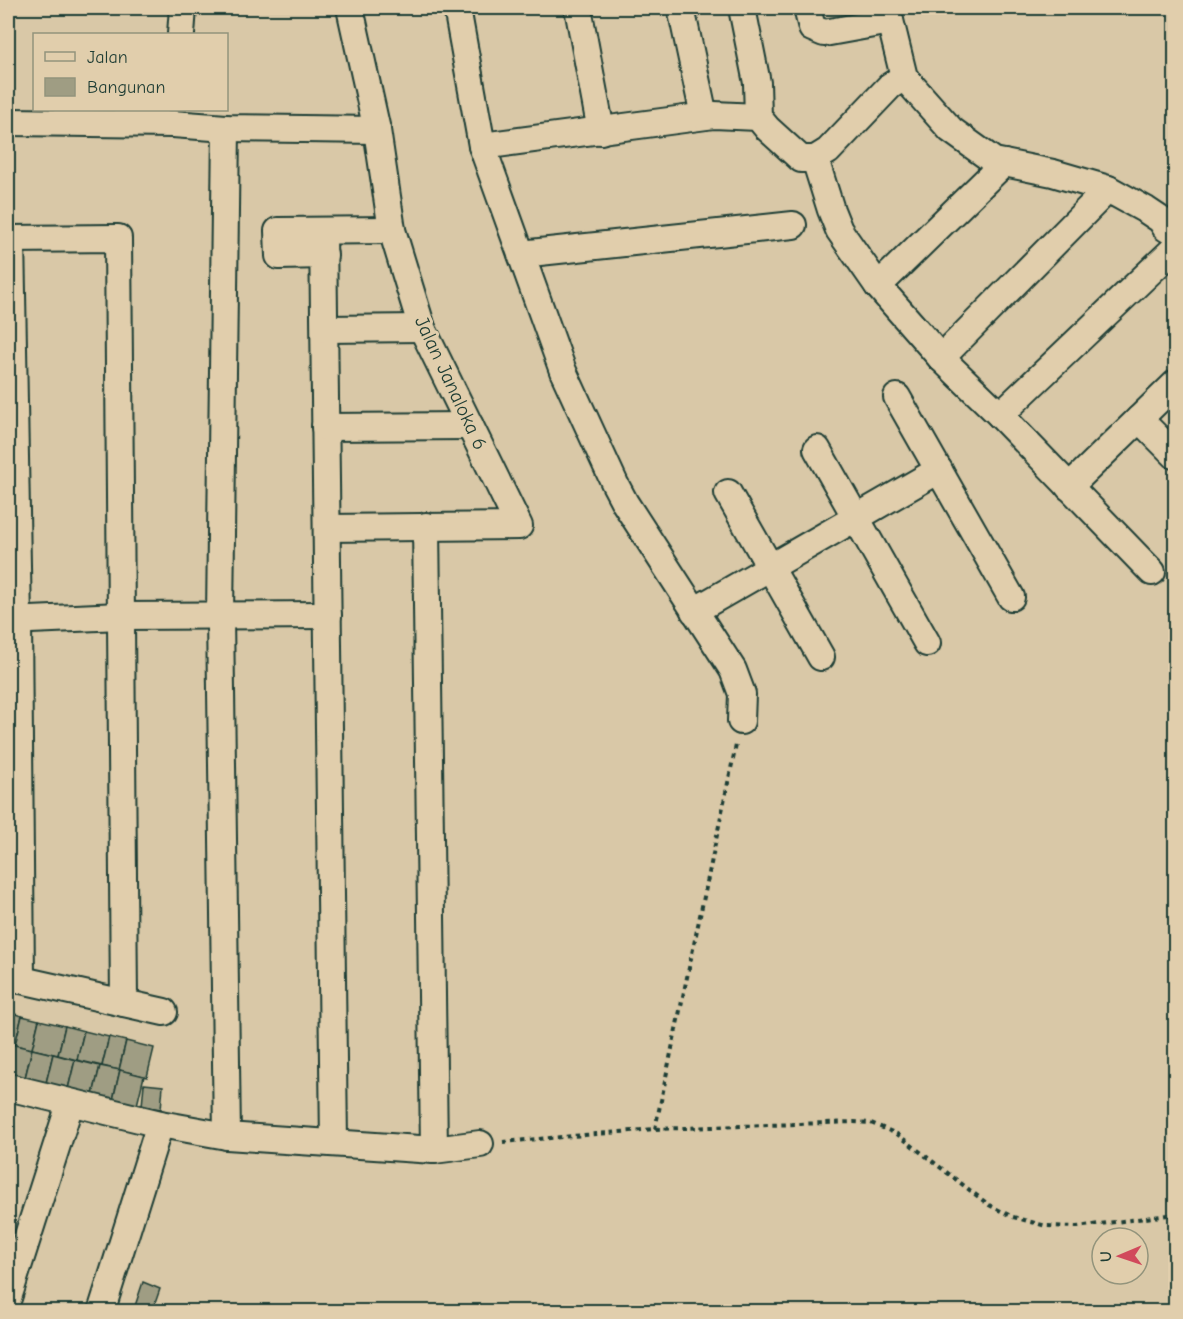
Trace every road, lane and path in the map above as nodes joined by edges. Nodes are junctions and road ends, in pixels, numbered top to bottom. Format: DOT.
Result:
graph roads {
  1 [pos="183,8"];
  2 [pos="350,8"];
  3 [pos="457,8"];
  4 [pos="578,8"];
  5 [pos="681,8"];
  6 [pos="742,8"];
  7 [pos="807,8"];
  8 [pos="888,14"];
  9 [pos="181,33"];
  10 [pos="904,77"];
  11 [pos="704,116"];
  12 [pos="173,117"];
  13 [pos="758,117"];
  14 [pos="8,123"];
  15 [pos="226,129"];
  16 [pos="377,130"];
  17 [pos="601,131"];
  18 [pos="482,146"];
  19 [pos="814,159"];
  20 [pos="1004,163"];
  21 [pos="1108,189"];
  22 [pos="793,225"];
  23 [pos="392,230"];
  24 [pos="1176,234"];
  25 [pos="9,239"];
  26 [pos="1176,247"];
  27 [pos="521,254"];
  28 [pos="878,286"];
  29 [pos="422,328"];
  30 [pos="325,329"];
  31 [pos="941,358"];
  32 [pos="1176,384"];
  33 [pos="897,397"];
  34 [pos="1000,415"];
  35 [pos="1139,418"];
  36 [pos="470,426"];
  37 [pos="326,427"];
  38 [pos="817,449"];
  39 [pos="1176,456"];
  40 [pos="939,470"];
  41 [pos="1070,487"];
  42 [pos="728,493"];
  43 [pos="856,518"];
  44 [pos="426,526"];
  45 [pos="327,528"];
  46 [pos="770,567"];
  47 [pos="1152,572"];
  48 [pos="1011,597"];
  49 [pos="694,611"];
  50 [pos="120,615"];
  51 [pos="328,615"];
  52 [pos="220,616"];
  53 [pos="13,621"];
  54 [pos="927,643"];
  55 [pos="821,657"];
  56 [pos="13,716"];
  57 [pos="741,721"];
  58 [pos="14,818"];
  59 [pos="14,978"];
  60 [pos="124,1003"];
  61 [pos="164,1012"];
  62 [pos="8,1087"];
  63 [pos="70,1104"];
  64 [pos="159,1124"];
  65 [pos="655,1129"];
  66 [pos="226,1136"];
  67 [pos="334,1143"];
  68 [pos="480,1144"];
  69 [pos="434,1150"];
  70 [pos="1176,1214"];
  71 [pos="8,1298"];
  72 [pos="101,1311"];
  1 -- 9 [label="street"];
  2 -- 16 [label="street, Jalan Janaloka 6"];
  3 -- 18 [label="street"];
  4 -- 17 [label="street"];
  5 -- 11 [label="street"];
  6 -- 13 [label="street"];
  7 -- 8 [label="street"];
  8 -- 10 [label="street"];
  10 -- 19 [label="street"];
  10 -- 20 [label="street"];
  11 -- 13 [label="street"];
  11 -- 17 [label="street"];
  12 -- 14 [label="street"];
  12 -- 15 [label="street"];
  13 -- 19 [label="street"];
  15 -- 16 [label="street"];
  15 -- 52 [label="street"];
  16 -- 23 [label="street, Jalan Janaloka 6"];
  17 -- 18 [label="street"];
  18 -- 27 [label="street"];
  19 -- 28 [label="street"];
  20 -- 21 [label="street"];
  20 -- 28 [label="street"];
  21 -- 24 [label="street"];
  21 -- 31 [label="street"];
  22 -- 27 [label="street"];
  23 -- 29 [label="street, Jalan Janaloka 6"];
  23 -- 30 [label="street"];
  25 -- 50 [label="street"];
  25 -- 53 [label="street"];
  26 -- 34 [label="street"];
  27 -- 49 [label="street"];
  28 -- 31 [label="street"];
  29 -- 30 [label="street"];
  29 -- 36 [label="street, Jalan Janaloka 6"];
  30 -- 37 [label="street"];
  31 -- 34 [label="street"];
  32 -- 35 [label="street"];
  33 -- 40 [label="street"];
  34 -- 41 [label="street"];
  35 -- 39 [label="street"];
  35 -- 41 [label="street"];
  36 -- 37 [label="street"];
  36 -- 44 [label="street, Jalan Janaloka 6"];
  37 -- 45 [label="street"];
  38 -- 43 [label="street"];
  40 -- 43 [label="street"];
  40 -- 48 [label="street"];
  41 -- 47 [label="street"];
  42 -- 46 [label="street"];
  43 -- 46 [label="street"];
  43 -- 54 [label="street"];
  44 -- 45 [label="street"];
  44 -- 69 [label="street"];
  45 -- 51 [label="street"];
  46 -- 49 [label="street"];
  46 -- 55 [label="street"];
  49 -- 57 [label="street"];
  50 -- 52 [label="street"];
  50 -- 53 [label="street"];
  50 -- 60 [label="street"];
  51 -- 52 [label="street"];
  51 -- 67 [label="street"];
  52 -- 66 [label="street"];
  53 -- 56 [label="street"];
  56 -- 58 [label="street"];
  57 -- 65 [label="path"];
  58 -- 59 [label="street"];
  59 -- 60 [label="street"];
  60 -- 61 [label="street"];
  62 -- 63 [label="street"];
  63 -- 64 [label="street"];
  63 -- 71 [label="street"];
  64 -- 66 [label="street"];
  64 -- 72 [label="street"];
  65 -- 68 [label="path"];
  65 -- 70 [label="path"];
  66 -- 67 [label="street"];
  67 -- 69 [label="street"];
  68 -- 69 [label="street"];
}
